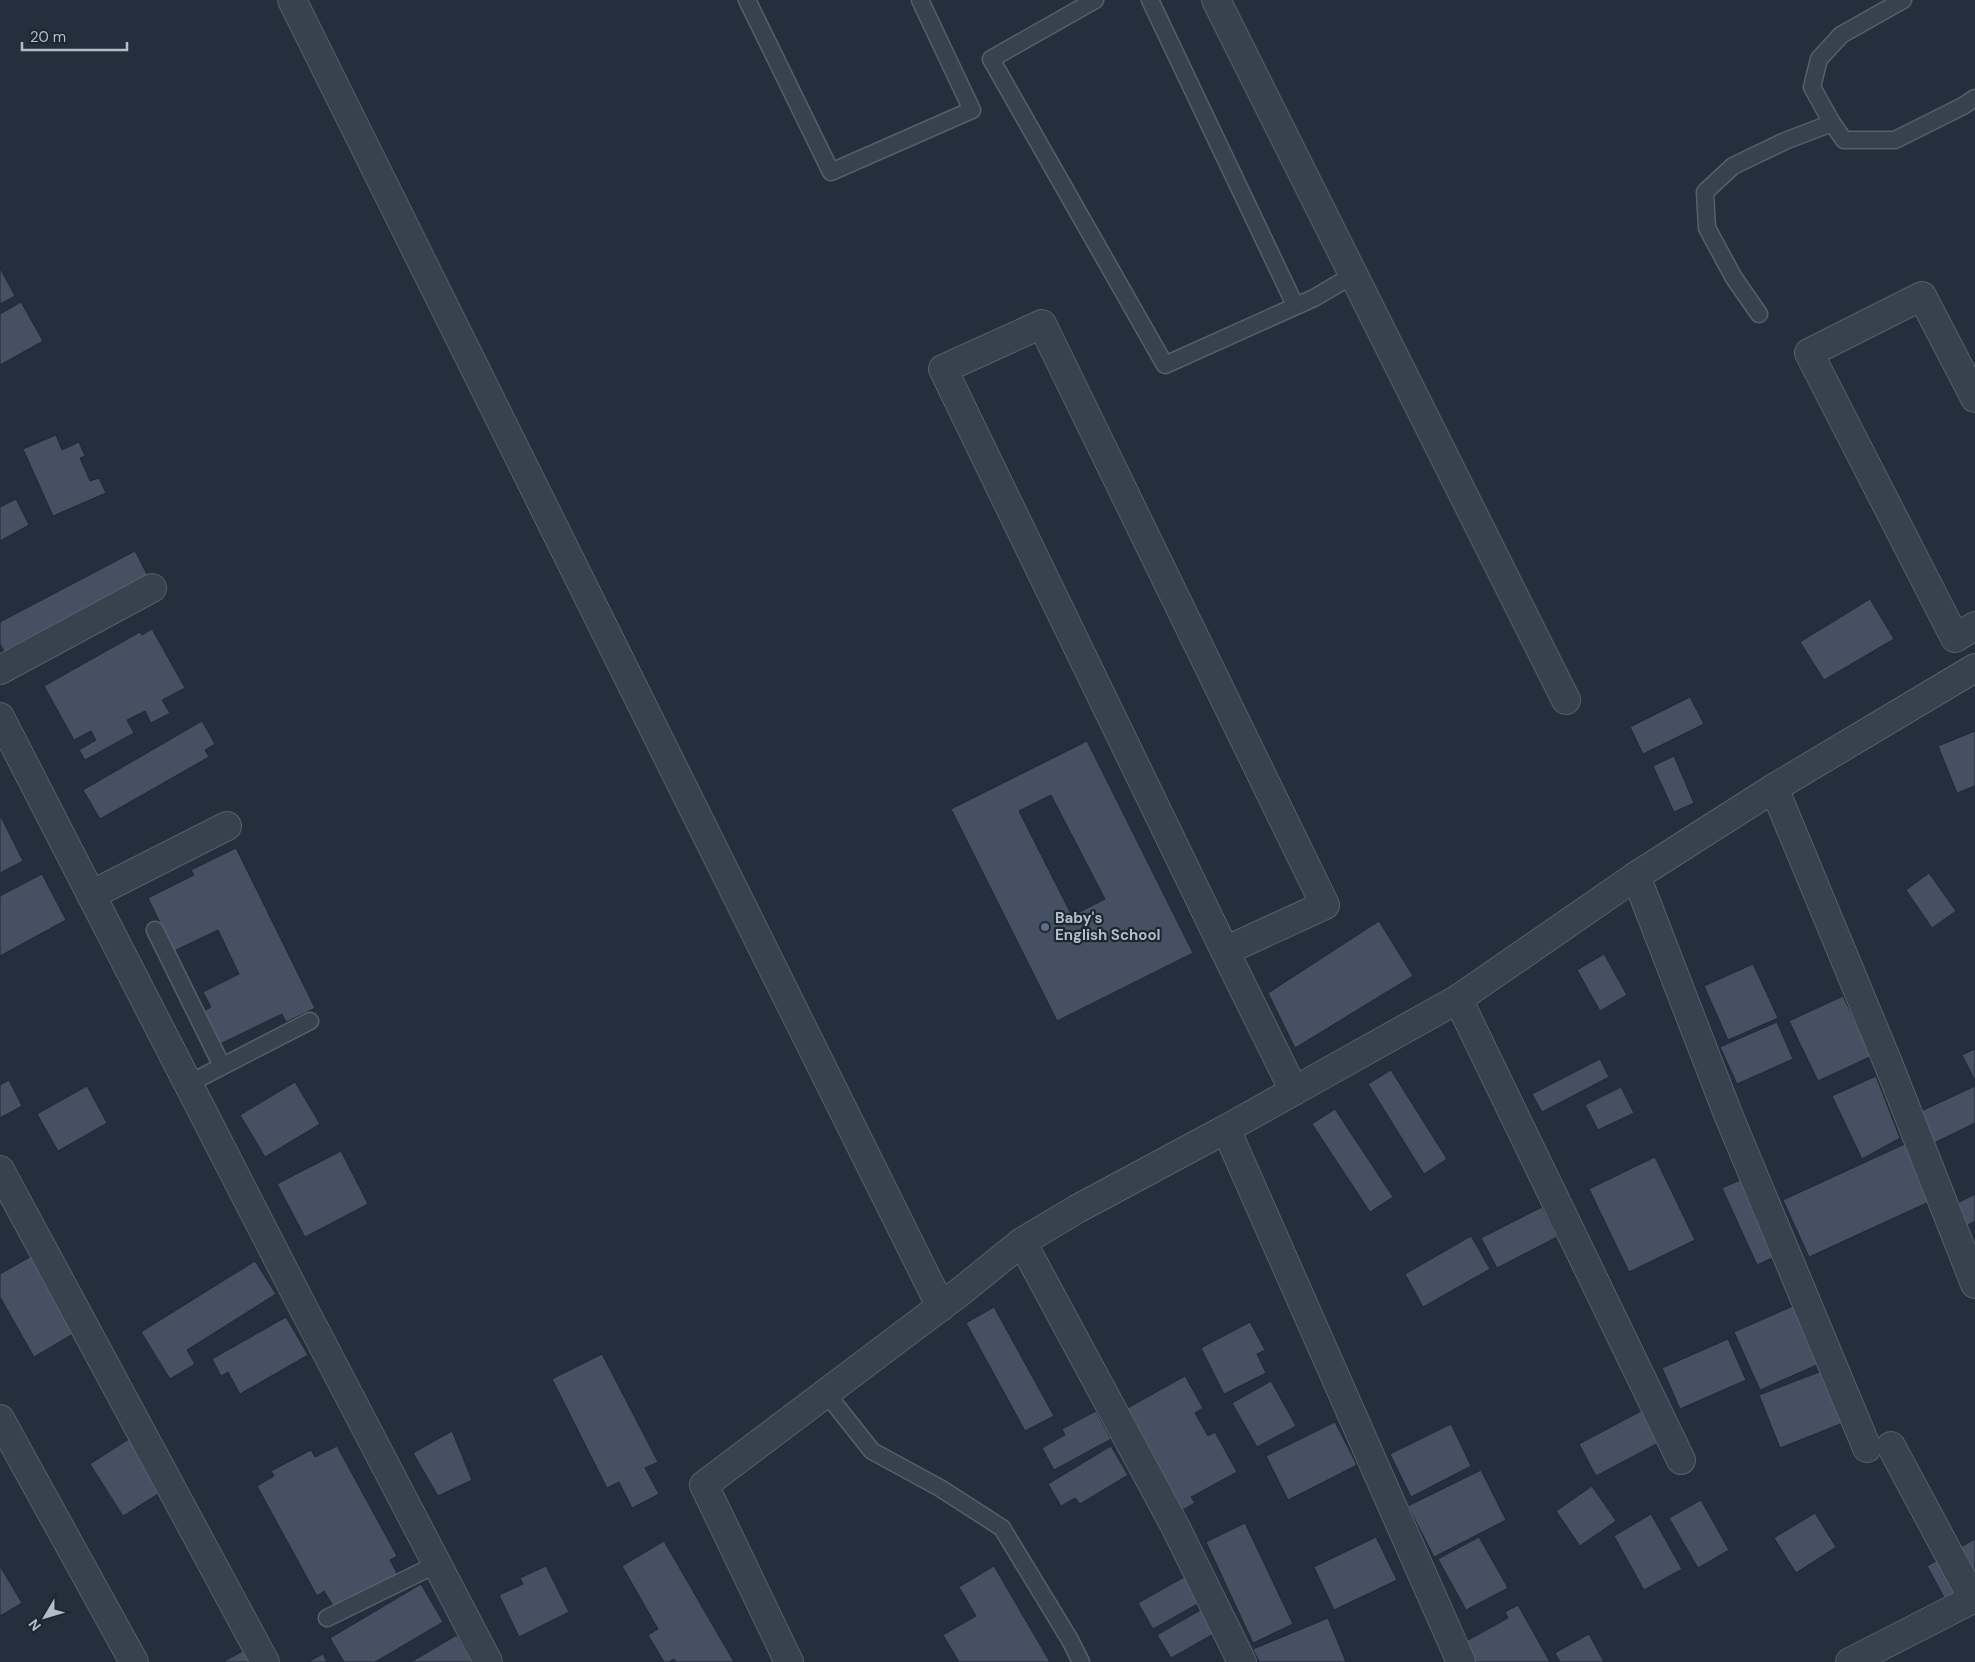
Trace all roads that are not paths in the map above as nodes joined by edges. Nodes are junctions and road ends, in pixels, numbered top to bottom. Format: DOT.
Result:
graph roads {
  1 [pos="292,0"];
  2 [pos="747,0"];
  3 [pos="920,0"];
  4 [pos="1095,0"];
  5 [pos="1150,0"];
  6 [pos="1216,0"];
  7 [pos="1903,0"];
  8 [pos="1975,98"];
  9 [pos="1832,122"];
  10 [pos="1353,276"];
  11 [pos="1295,305"];
  12 [pos="1759,314"];
  13 [pos="1975,398"];
  14 [pos="152,588"];
  15 [pos="1975,626"];
  16 [pos="1975,668"];
  17 [pos="0,670"];
  18 [pos="1566,700"];
  19 [pos="0,717"];
  20 [pos="1774,788"];
  21 [pos="227,826"];
  22 [pos="1636,876"];
  23 [pos="91,895"];
  24 [pos="155,930"];
  25 [pos="1225,951"];
  26 [pos="1458,999"];
  27 [pos="310,1021"];
  28 [pos="222,1066"];
  29 [pos="188,1084"];
  30 [pos="1294,1091"];
  31 [pos="1226,1129"];
  32 [pos="0,1170"];
  33 [pos="1022,1242"];
  34 [pos="1975,1284"];
  35 [pos="941,1307"];
  36 [pos="826,1393"];
  37 [pos="0,1419"];
  38 [pos="1681,1460"];
  39 [pos="437,1564"];
  40 [pos="1974,1598"];
  41 [pos="326,1618"];
  42 [pos="134,1662"];
  43 [pos="265,1662"];
  44 [pos="488,1662"];
  45 [pos="788,1662"];
  46 [pos="1081,1662"];
  47 [pos="1242,1662"];
  48 [pos="1462,1662"];
  49 [pos="1850,1662"];
  1 -- 35 [label="street"];
  2 -- 3 [label="lane"];
  4 -- 11 [label="lane"];
  5 -- 11 [label="lane"];
  6 -- 10 [label="street"];
  7 -- 9 [label="lane"];
  8 -- 9 [label="lane"];
  9 -- 12 [label="lane"];
  10 -- 11 [label="lane"];
  10 -- 18 [label="street"];
  13 -- 15 [label="street"];
  14 -- 17 [label="street"];
  16 -- 20 [label="street"];
  19 -- 23 [label="street"];
  20 -- 22 [label="street"];
  20 -- 34 [label="street"];
  21 -- 23 [label="street"];
  22 -- 26 [label="street"];
  22 -- 40 [label="street"];
  23 -- 29 [label="street"];
  24 -- 28 [label="lane"];
  25 -- 25 [label="street"];
  25 -- 30 [label="street"];
  26 -- 30 [label="street"];
  26 -- 38 [label="street"];
  27 -- 28 [label="lane"];
  28 -- 29 [label="lane"];
  29 -- 39 [label="street"];
  30 -- 31 [label="street"];
  31 -- 33 [label="street"];
  31 -- 48 [label="street"];
  32 -- 43 [label="street"];
  33 -- 35 [label="street"];
  33 -- 47 [label="street"];
  35 -- 36 [label="street"];
  36 -- 45 [label="street"];
  36 -- 46 [label="lane"];
  37 -- 42 [label="street"];
  39 -- 41 [label="lane"];
  39 -- 44 [label="street"];
  40 -- 49 [label="street"];
}
